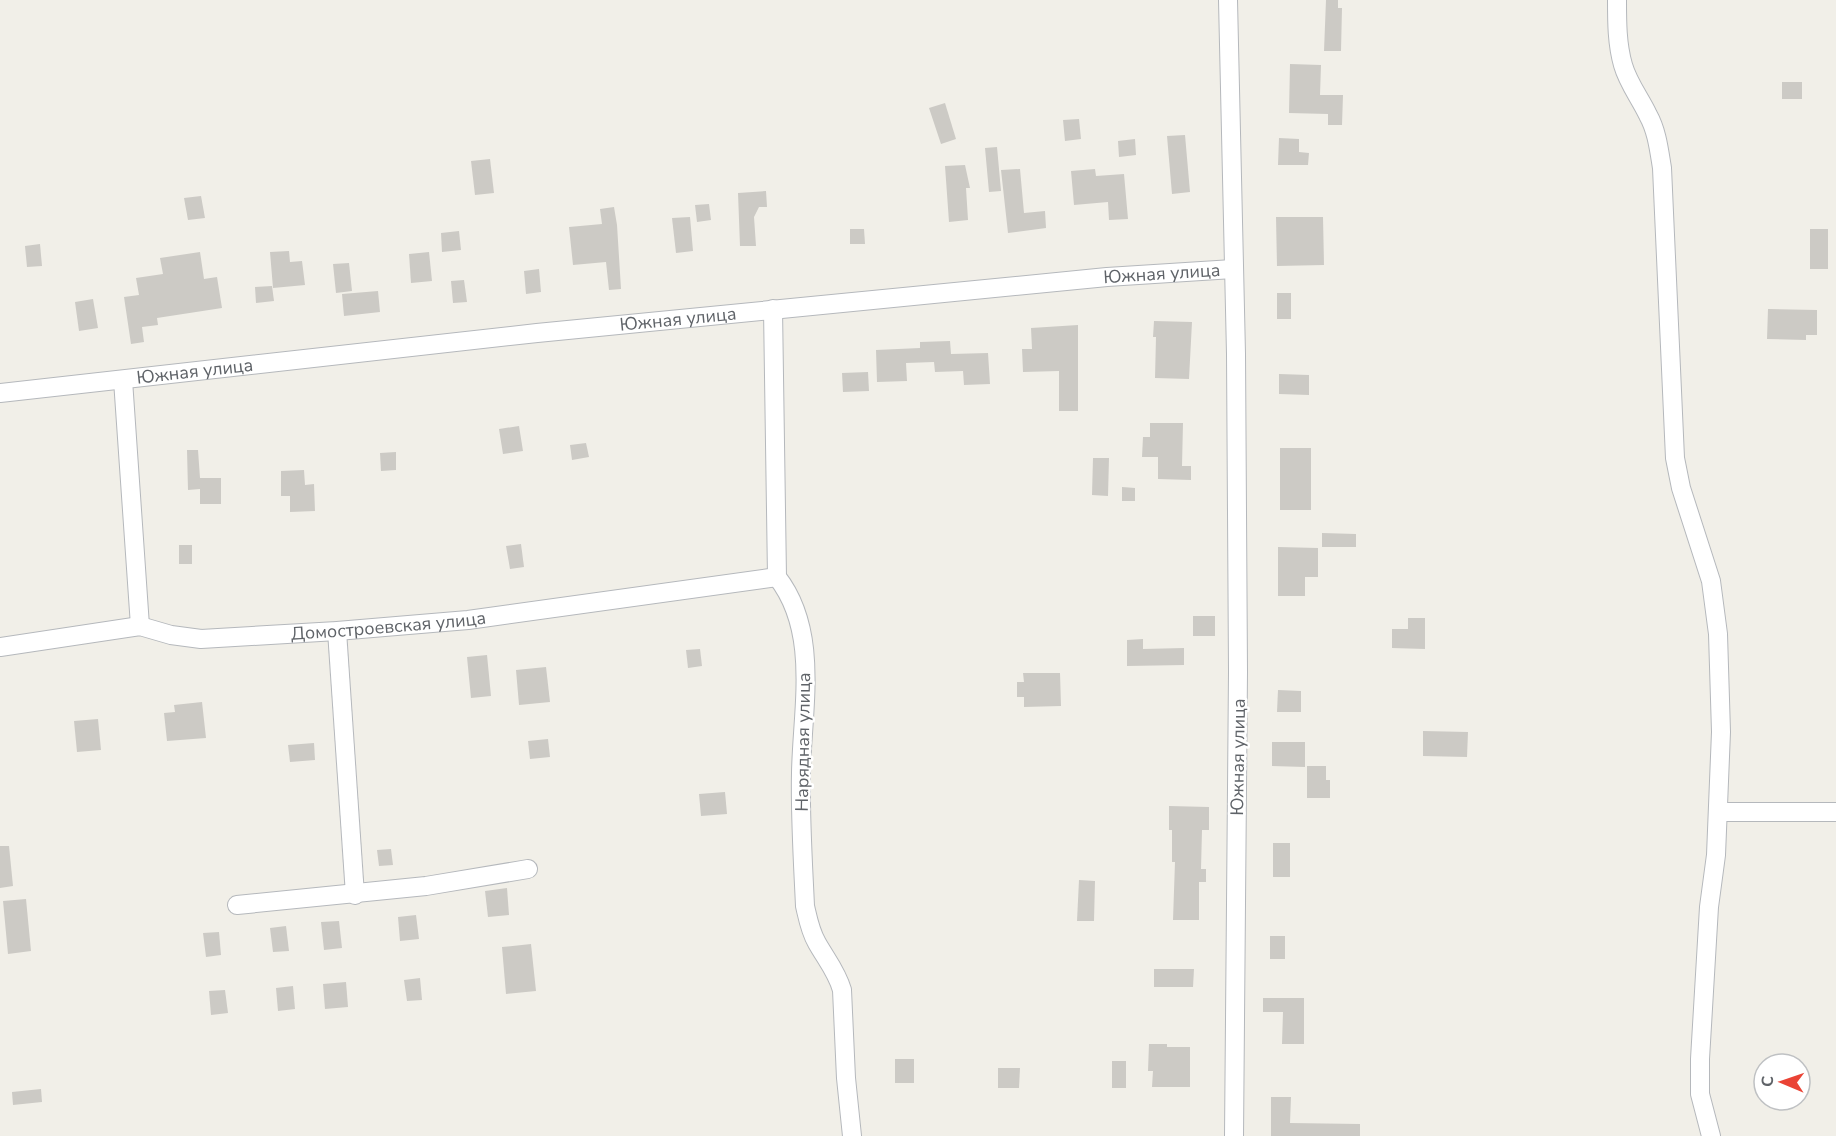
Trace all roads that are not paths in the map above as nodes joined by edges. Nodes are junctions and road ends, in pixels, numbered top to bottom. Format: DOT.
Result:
graph roads {
  1 [pos="1228,0"];
  2 [pos="1617,0"];
  3 [pos="1233,269"];
  4 [pos="773,309"];
  5 [pos="123,380"];
  6 [pos="0,393"];
  7 [pos="777,577"];
  8 [pos="140,626"];
  9 [pos="337,631"];
  10 [pos="0,647"];
  11 [pos="1718,812"];
  12 [pos="1836,812"];
  13 [pos="528,869"];
  14 [pos="355,895"];
  15 [pos="237,905"];
  16 [pos="852,1136"];
  17 [pos="1234,1136"];
  18 [pos="1711,1136"];
  1 -- 3 [label="street, Южная улица"];
  2 -- 11 [label="street"];
  3 -- 4 [label="street, Южная улица"];
  3 -- 17 [label="street, Южная улица"];
  4 -- 5 [label="street, Южная улица"];
  4 -- 7 [label="street, Нарядная улица"];
  5 -- 6 [label="street, Южная улица"];
  5 -- 8 [label="street"];
  7 -- 9 [label="street, Домостроевская улица"];
  7 -- 16 [label="street, Нарядная улица"];
  8 -- 9 [label="street, Домостроевская улица"];
  8 -- 10 [label="street, Домостроевская улица"];
  9 -- 14 [label="street"];
  11 -- 12 [label="street"];
  11 -- 18 [label="street"];
  13 -- 14 [label="street"];
  14 -- 15 [label="street"];
}
